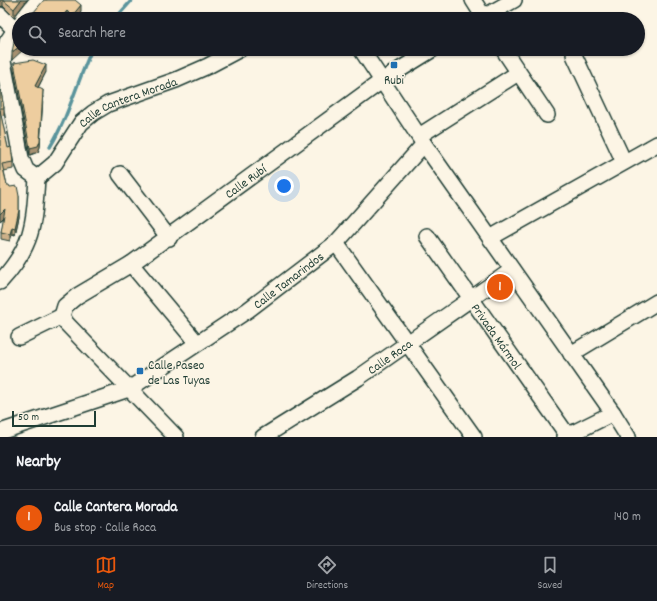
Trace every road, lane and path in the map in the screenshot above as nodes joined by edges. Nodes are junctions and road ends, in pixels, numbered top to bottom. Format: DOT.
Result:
graph roads {
  1 [pos="38,0"];
  2 [pos="473,0"];
  3 [pos="514,0"];
  4 [pos="28,12"];
  5 [pos="480,12"];
  6 [pos="493,12"];
  7 [pos="0,15"];
  8 [pos="12,21"];
  9 [pos="12,34"];
  10 [pos="227,56"];
  11 [pos="366,56"];
  12 [pos="422,56"];
  13 [pos="507,56"];
  14 [pos="574,56"];
  15 [pos="2,62"];
  16 [pos="518,73"];
  17 [pos="383,80"];
  18 [pos="547,115"];
  19 [pos="422,140"];
  20 [pos="657,144"];
  21 [pos="624,162"];
  22 [pos="120,174"];
  23 [pos="37,178"];
  24 [pos="427,236"];
  25 [pos="169,238"];
  26 [pos="490,238"];
  27 [pos="336,243"];
  28 [pos="131,264"];
  29 [pos="512,270"];
  30 [pos="0,282"];
  31 [pos="472,298"];
  32 [pos="657,302"];
  33 [pos="62,316"];
  34 [pos="18,337"];
  35 [pos="197,343"];
  36 [pos="407,344"];
  37 [pos="571,354"];
  38 [pos="129,389"];
  39 [pos="614,413"];
  40 [pos="0,432"];
  41 [pos="566,436"];
  42 [pos="176,437"];
  43 [pos="263,437"];
  44 [pos="474,437"];
  45 [pos="628,437"];
  1 -- 4 [label="street"];
  2 -- 5 [label="street"];
  3 -- 6 [label="street"];
  7 -- 8 [label="street"];
  9 -- 15 [label="street"];
  10 -- 23 [label="street, Calle Cantera Morada"];
  11 -- 17 [label="street"];
  12 -- 17 [label="street, Calle Rubí"];
  13 -- 16 [label="street"];
  14 -- 21 [label="street"];
  15 -- 23 [label="street"];
  16 -- 18 [label="street"];
  16 -- 19 [label="street, Calle Tamarindos"];
  17 -- 19 [label="street"];
  17 -- 25 [label="street, Calle Rubí"];
  19 -- 26 [label="street"];
  19 -- 27 [label="street, Calle Tamarindos"];
  20 -- 21 [label="street"];
  21 -- 26 [label="street"];
  22 -- 25 [label="street"];
  23 -- 30 [label="street"];
  24 -- 31 [label="street, Privada Mármol"];
  25 -- 28 [label="street, Calle Rubí"];
  26 -- 29 [label="street"];
  27 -- 35 [label="street, Calle Tamarindos"];
  27 -- 36 [label="street"];
  28 -- 33 [label="street, Calle Rubí"];
  28 -- 35 [label="street"];
  29 -- 31 [label="street, Calle Roca"];
  29 -- 37 [label="street"];
  31 -- 36 [label="street, Calle Roca"];
  31 -- 41 [label="street, Privada Mármol"];
  32 -- 37 [label="street"];
  33 -- 34 [label="street"];
  33 -- 38 [label="street"];
  35 -- 38 [label="street, Calle Tamarindos"];
  36 -- 43 [label="street, Calle Roca"];
  36 -- 44 [label="street"];
  37 -- 39 [label="street"];
  38 -- 40 [label="street, Calle Tamarindos"];
  38 -- 42 [label="street"];
  39 -- 41 [label="street"];
  39 -- 45 [label="street"];
}
